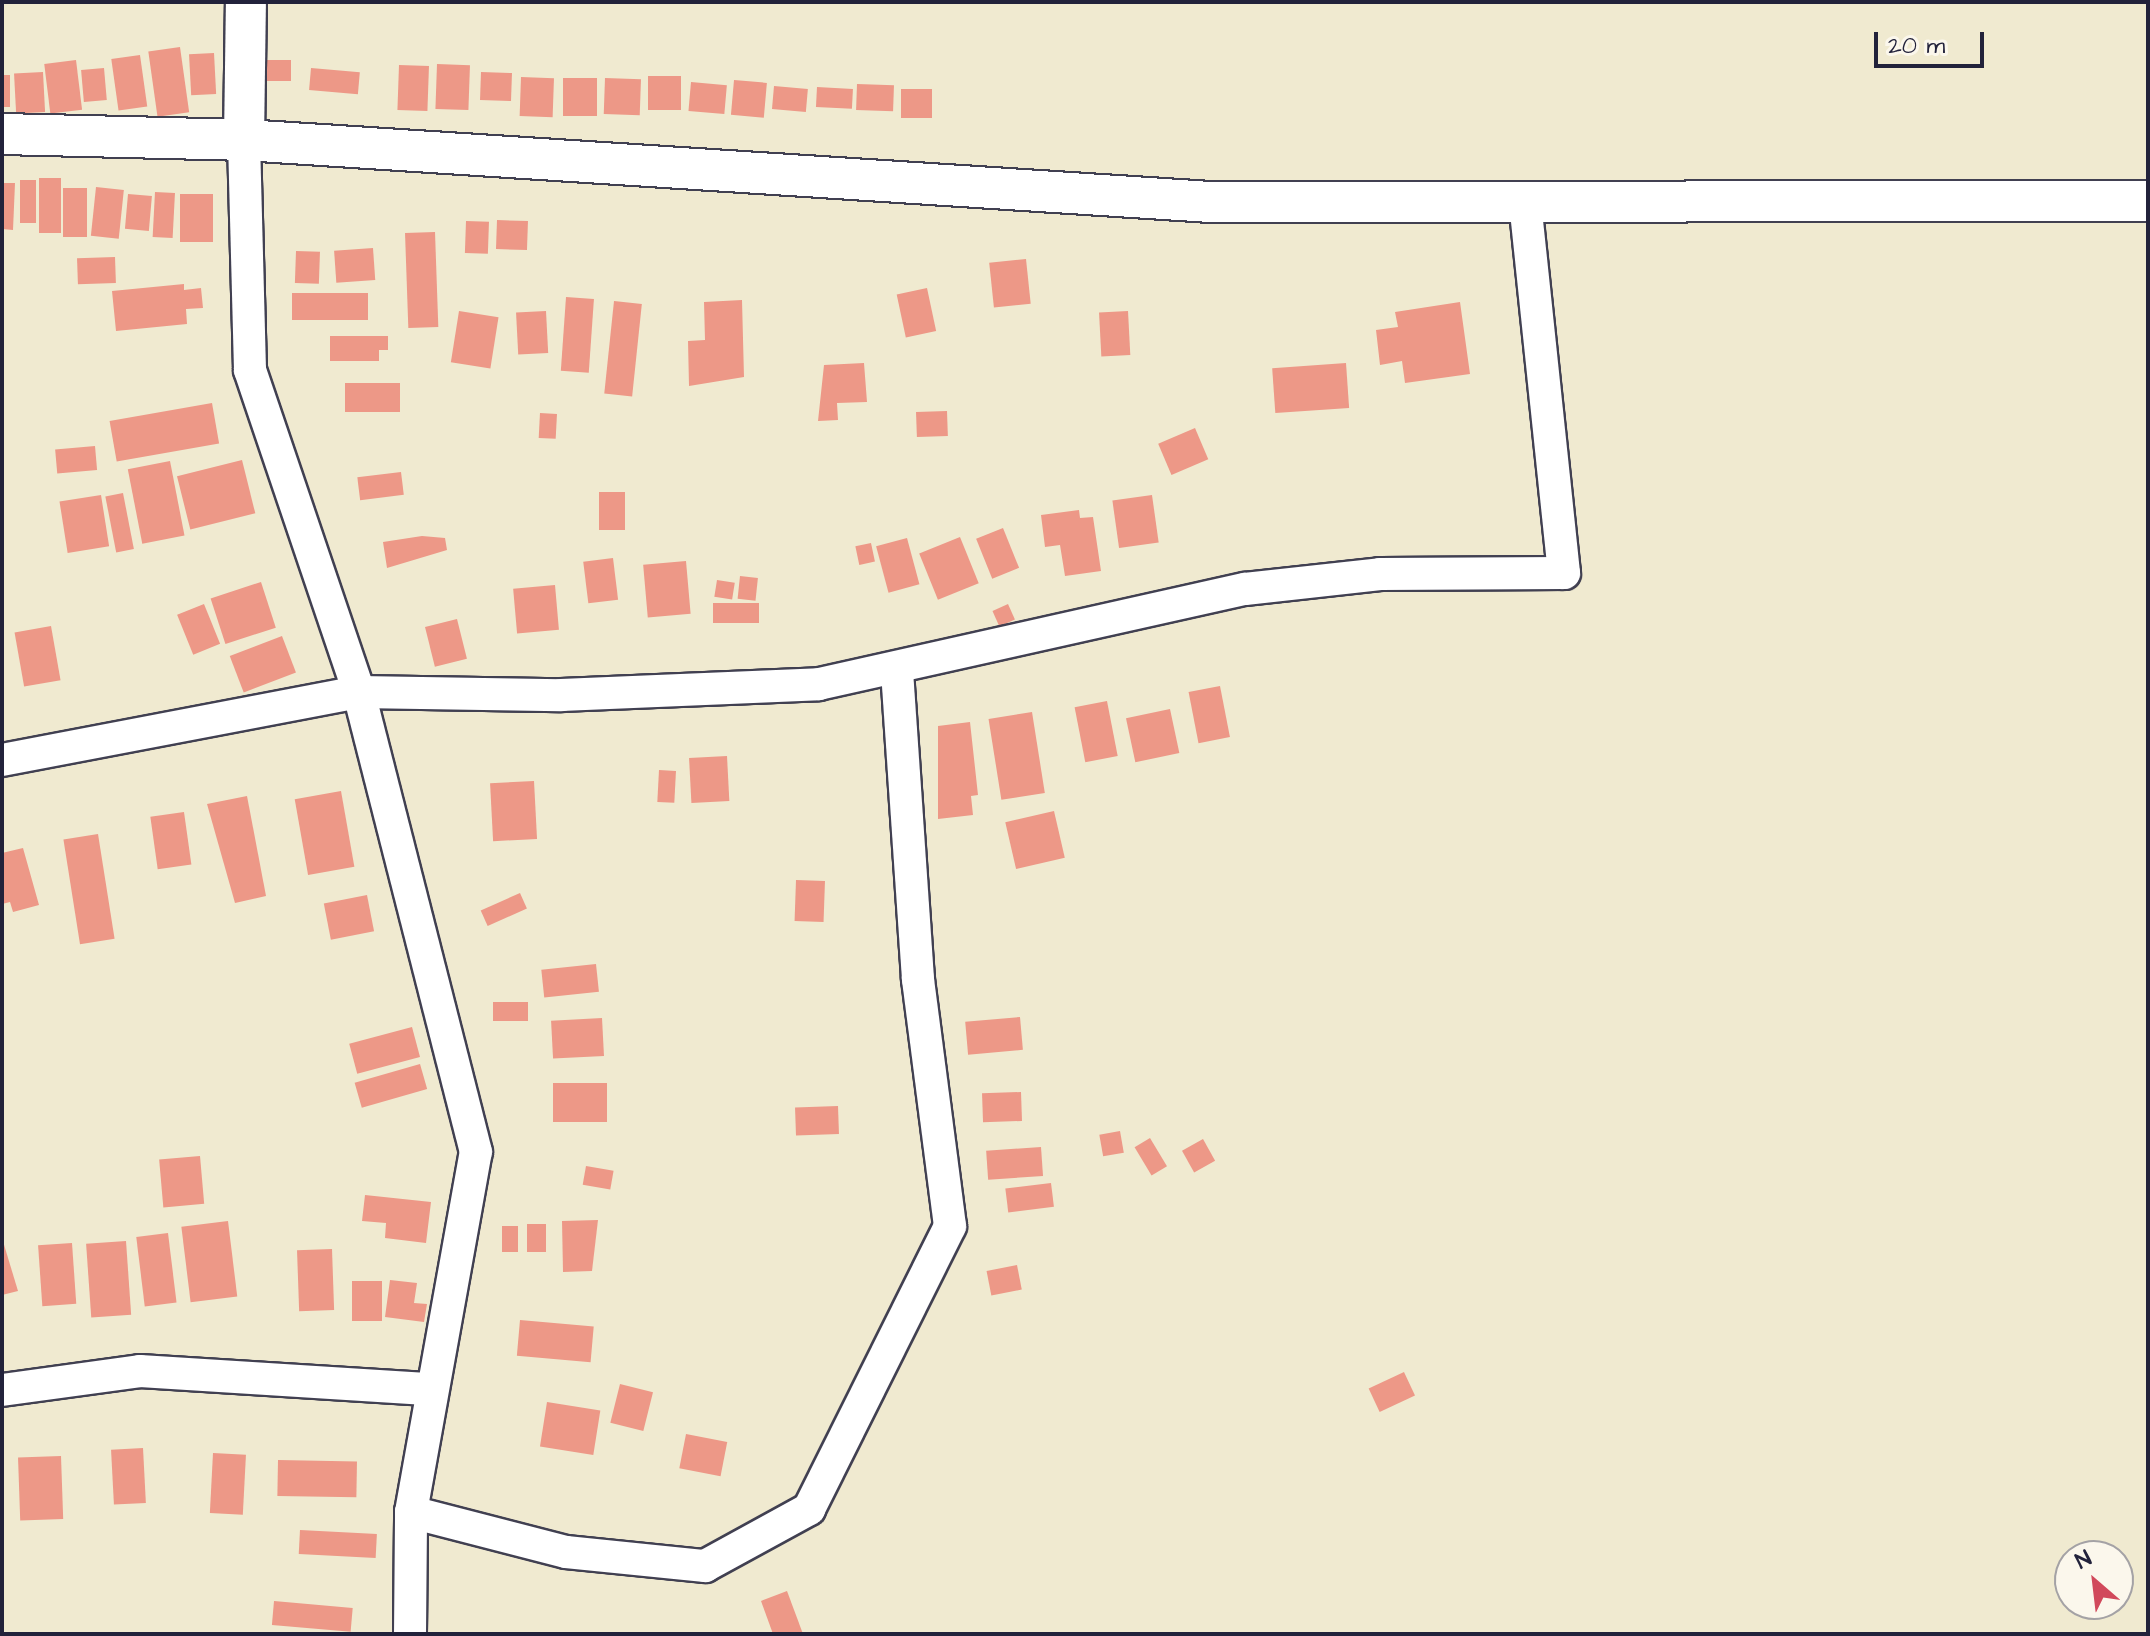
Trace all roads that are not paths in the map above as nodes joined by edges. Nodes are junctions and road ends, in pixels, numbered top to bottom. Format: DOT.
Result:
graph roads {
  1 [pos="246,2"];
  2 [pos="2,134"];
  3 [pos="244,140"];
  4 [pos="1525,201"];
  5 [pos="2148,201"];
  6 [pos="897,668"];
  7 [pos="359,692"];
  8 [pos="2,760"];
  9 [pos="430,1389"];
  10 [pos="2,1390"];
  11 [pos="411,1512"];
  12 [pos="410,1634"];
  1 -- 3 [label="street"];
  2 -- 3 [label="street"];
  3 -- 4 [label="street"];
  3 -- 7 [label="street"];
  4 -- 5 [label="street"];
  4 -- 6 [label="street"];
  6 -- 7 [label="street"];
  6 -- 11 [label="street"];
  7 -- 8 [label="street"];
  7 -- 9 [label="street"];
  9 -- 10 [label="street"];
  9 -- 11 [label="street"];
  11 -- 12 [label="street"];
}
